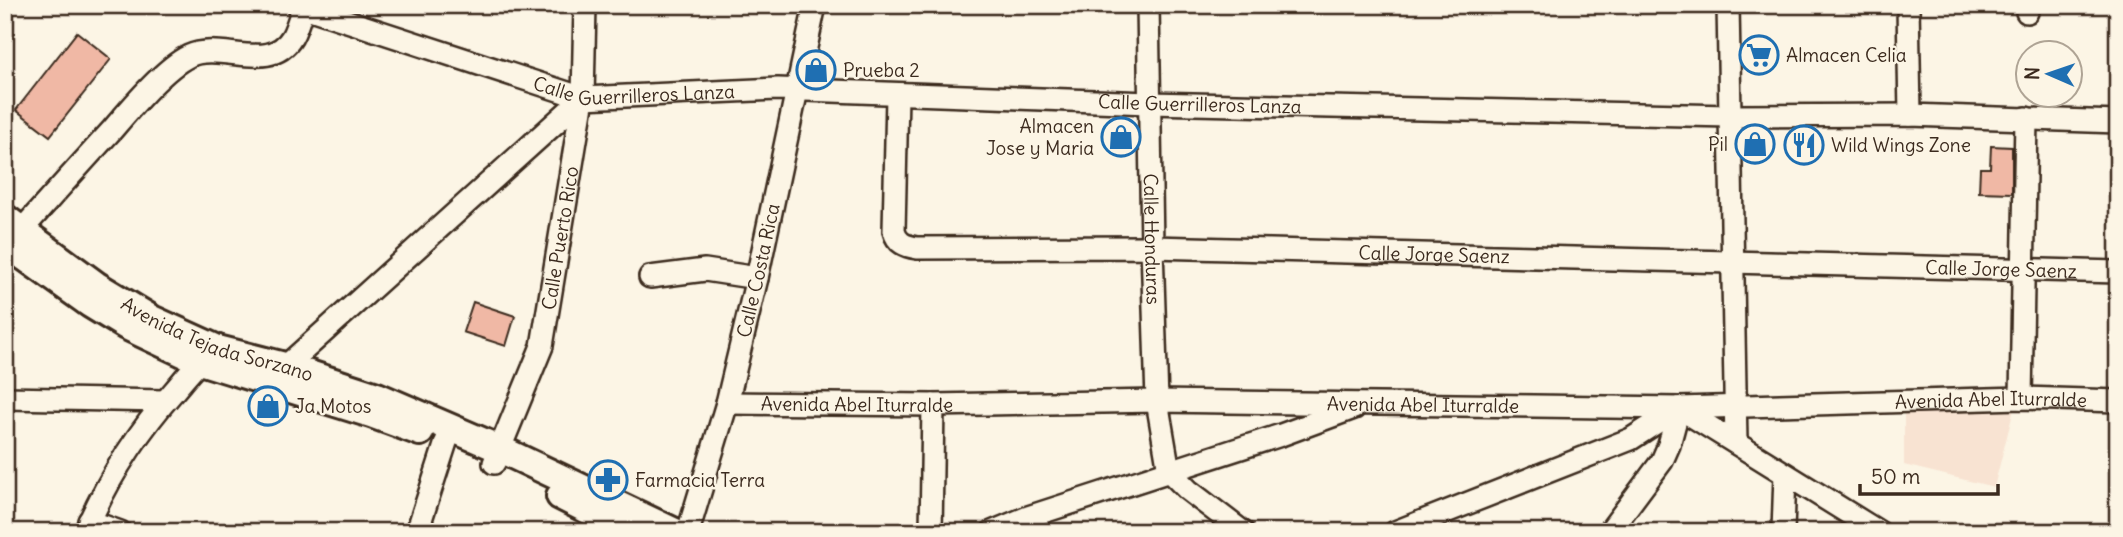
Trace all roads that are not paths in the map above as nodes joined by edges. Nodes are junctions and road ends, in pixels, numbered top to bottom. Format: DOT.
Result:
graph roads {
  1 [pos="585,5"];
  2 [pos="815,5"];
  3 [pos="1148,5"];
  4 [pos="1728,5"];
  5 [pos="1908,5"];
  6 [pos="300,6"];
  7 [pos="795,90"];
  8 [pos="897,95"];
  9 [pos="583,99"];
  10 [pos="1150,103"];
  11 [pos="1910,115"];
  12 [pos="1730,116"];
  13 [pos="2026,118"];
  14 [pos="2118,122"];
  15 [pos="10,234"];
  16 [pos="1152,247"];
  17 [pos="1733,263"];
  18 [pos="2022,270"];
  19 [pos="2118,272"];
  20 [pos="650,276"];
  21 [pos="757,278"];
  22 [pos="209,355"];
  23 [pos="277,374"];
  24 [pos="5,398"];
  25 [pos="2021,398"];
  26 [pos="165,401"];
  27 [pos="1157,401"];
  28 [pos="2118,401"];
  29 [pos="727,403"];
  30 [pos="1364,404"];
  31 [pos="933,405"];
  32 [pos="1736,406"];
  33 [pos="1679,408"];
  34 [pos="449,435"];
  35 [pos="1735,443"];
  36 [pos="497,456"];
  37 [pos="1169,471"];
  38 [pos="1785,474"];
  39 [pos="1032,525"];
  40 [pos="87,527"];
  41 [pos="120,532"];
  42 [pos="417,532"];
  43 [pos="631,532"];
  44 [pos="675,532"];
  45 [pos="688,532"];
  46 [pos="931,532"];
  47 [pos="992,532"];
  48 [pos="1243,532"];
  49 [pos="1395,532"];
  50 [pos="1609,532"];
  51 [pos="1783,532"];
  52 [pos="1880,532"];
  1 -- 9 [label="street, Calle Puerto Rico"];
  2 -- 7 [label="street, Calle Costa Rica"];
  3 -- 10 [label="street, Calle Honduras"];
  4 -- 12 [label="street"];
  5 -- 11 [label="street"];
  6 -- 9 [label="street, Calle Guerrilleros Lanza"];
  6 -- 15 [label="street"];
  7 -- 8 [label="street, Calle Guerrilleros Lanza"];
  7 -- 9 [label="street, Calle Guerrilleros Lanza"];
  7 -- 21 [label="street, Calle Costa Rica"];
  8 -- 10 [label="street, Calle Guerrilleros Lanza"];
  8 -- 16 [label="street, Calle Jorge Saenz"];
  9 -- 23 [label="street"];
  9 -- 36 [label="street, Calle Puerto Rico"];
  10 -- 12 [label="street, Calle Guerrilleros Lanza"];
  10 -- 16 [label="street, Calle Honduras"];
  11 -- 12 [label="street, Calle Guerrilleros Lanza"];
  11 -- 13 [label="street, Calle Guerrilleros Lanza"];
  12 -- 17 [label="street"];
  13 -- 14 [label="street, Calle Guerrilleros Lanza"];
  13 -- 18 [label="street"];
  15 -- 22 [label="main road, Avenida Tejada Sorzano"];
  16 -- 17 [label="street, Calle Jorge Saenz"];
  16 -- 27 [label="street, Calle Honduras"];
  17 -- 18 [label="street, Calle Jorge Saenz"];
  17 -- 32 [label="street"];
  18 -- 19 [label="street, Calle Jorge Saenz"];
  18 -- 25 [label="street"];
  20 -- 21 [label="street"];
  21 -- 29 [label="street, Calle Costa Rica"];
  22 -- 23 [label="main road, Avenida Tejada Sorzano"];
  22 -- 26 [label="street"];
  23 -- 34 [label="main road, Avenida Tejada Sorzano"];
  24 -- 26 [label="street"];
  25 -- 28 [label="street, Avenida Abel Iturralde"];
  25 -- 32 [label="street, Avenida Abel Iturralde"];
  26 -- 40 [label="street"];
  27 -- 30 [label="street, Avenida Abel Iturralde"];
  27 -- 31 [label="street, Avenida Abel Iturralde"];
  27 -- 37 [label="street, Calle Honduras"];
  29 -- 31 [label="street, Avenida Abel Iturralde"];
  29 -- 45 [label="street, Calle Costa Rica"];
  30 -- 33 [label="street, Avenida Abel Iturralde"];
  30 -- 37 [label="street"];
  31 -- 46 [label="street"];
  32 -- 33 [label="street, Avenida Abel Iturralde"];
  32 -- 35 [label="street"];
  33 -- 35 [label="street"];
  33 -- 49 [label="street"];
  33 -- 50 [label="street"];
  34 -- 36 [label="main road, Avenida Tejada Sorzano"];
  34 -- 42 [label="street"];
  35 -- 38 [label="street"];
  36 -- 43 [label="main road, Avenida Tejada Sorzano"];
  36 -- 44 [label="main road, Avenida Tejada Sorzano"];
  37 -- 39 [label="street"];
  37 -- 48 [label="street"];
  38 -- 51 [label="street"];
  38 -- 52 [label="street"];
  39 -- 47 [label="street"];
  40 -- 41 [label="street"];
}
